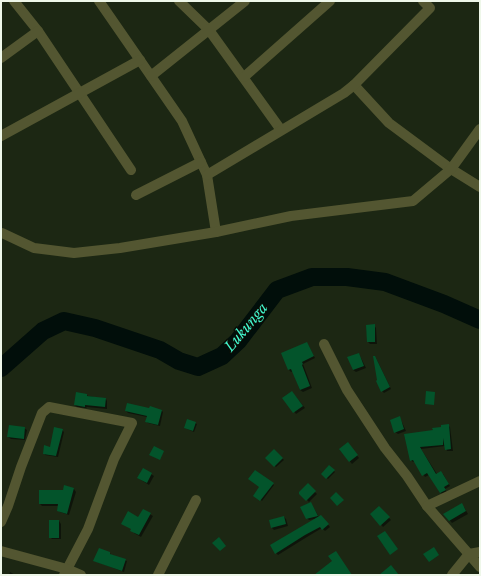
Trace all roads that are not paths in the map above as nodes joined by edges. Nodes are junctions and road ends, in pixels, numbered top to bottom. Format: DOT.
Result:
graph roads {
  1 [pos="14,1"];
  2 [pos="99,1"];
  3 [pos="179,1"];
  4 [pos="245,1"];
  5 [pos="330,1"];
  6 [pos="423,1"];
  7 [pos="209,30"];
  8 [pos="38,31"];
  9 [pos="1,58"];
  10 [pos="140,60"];
  11 [pos="151,76"];
  12 [pos="244,77"];
  13 [pos="354,85"];
  14 [pos="79,93"];
  15 [pos="480,129"];
  16 [pos="281,130"];
  17 [pos="1,136"];
  18 [pos="201,162"];
  19 [pos="131,170"];
  20 [pos="451,170"];
  21 [pos="207,175"];
  22 [pos="480,187"];
  23 [pos="136,195"];
  24 [pos="216,232"];
  25 [pos="2,233"];
  26 [pos="324,344"];
  27 [pos="480,480"];
  28 [pos="196,500"];
  29 [pos="427,506"];
  30 [pos="1,522"];
  31 [pos="1,551"];
  32 [pos="480,552"];
  33 [pos="469,554"];
  34 [pos="480,567"];
  35 [pos="66,572"];
  36 [pos="81,575"];
  37 [pos="158,575"];
  38 [pos="452,575"];
  1 -- 8 [label="street"];
  2 -- 10 [label="street"];
  3 -- 7 [label="street"];
  4 -- 7 [label="street"];
  5 -- 12 [label="street"];
  6 -- 13 [label="street"];
  7 -- 11 [label="street"];
  7 -- 12 [label="street"];
  8 -- 9 [label="street"];
  8 -- 14 [label="street"];
  10 -- 11 [label="street"];
  10 -- 14 [label="street"];
  11 -- 18 [label="street"];
  12 -- 16 [label="street"];
  13 -- 16 [label="street"];
  13 -- 20 [label="street"];
  14 -- 17 [label="street"];
  14 -- 19 [label="street"];
  15 -- 20 [label="street"];
  16 -- 21 [label="street"];
  18 -- 21 [label="street"];
  18 -- 23 [label="street"];
  20 -- 22 [label="street"];
  20 -- 24 [label="street"];
  21 -- 24 [label="street"];
  24 -- 25 [label="street"];
  26 -- 29 [label="street"];
  27 -- 29 [label="street"];
  28 -- 37 [label="street"];
  29 -- 33 [label="street"];
  30 -- 35 [label="street"];
  31 -- 35 [label="street"];
  32 -- 33 [label="street"];
  33 -- 34 [label="street"];
  33 -- 38 [label="street"];
  35 -- 36 [label="street"];
}
